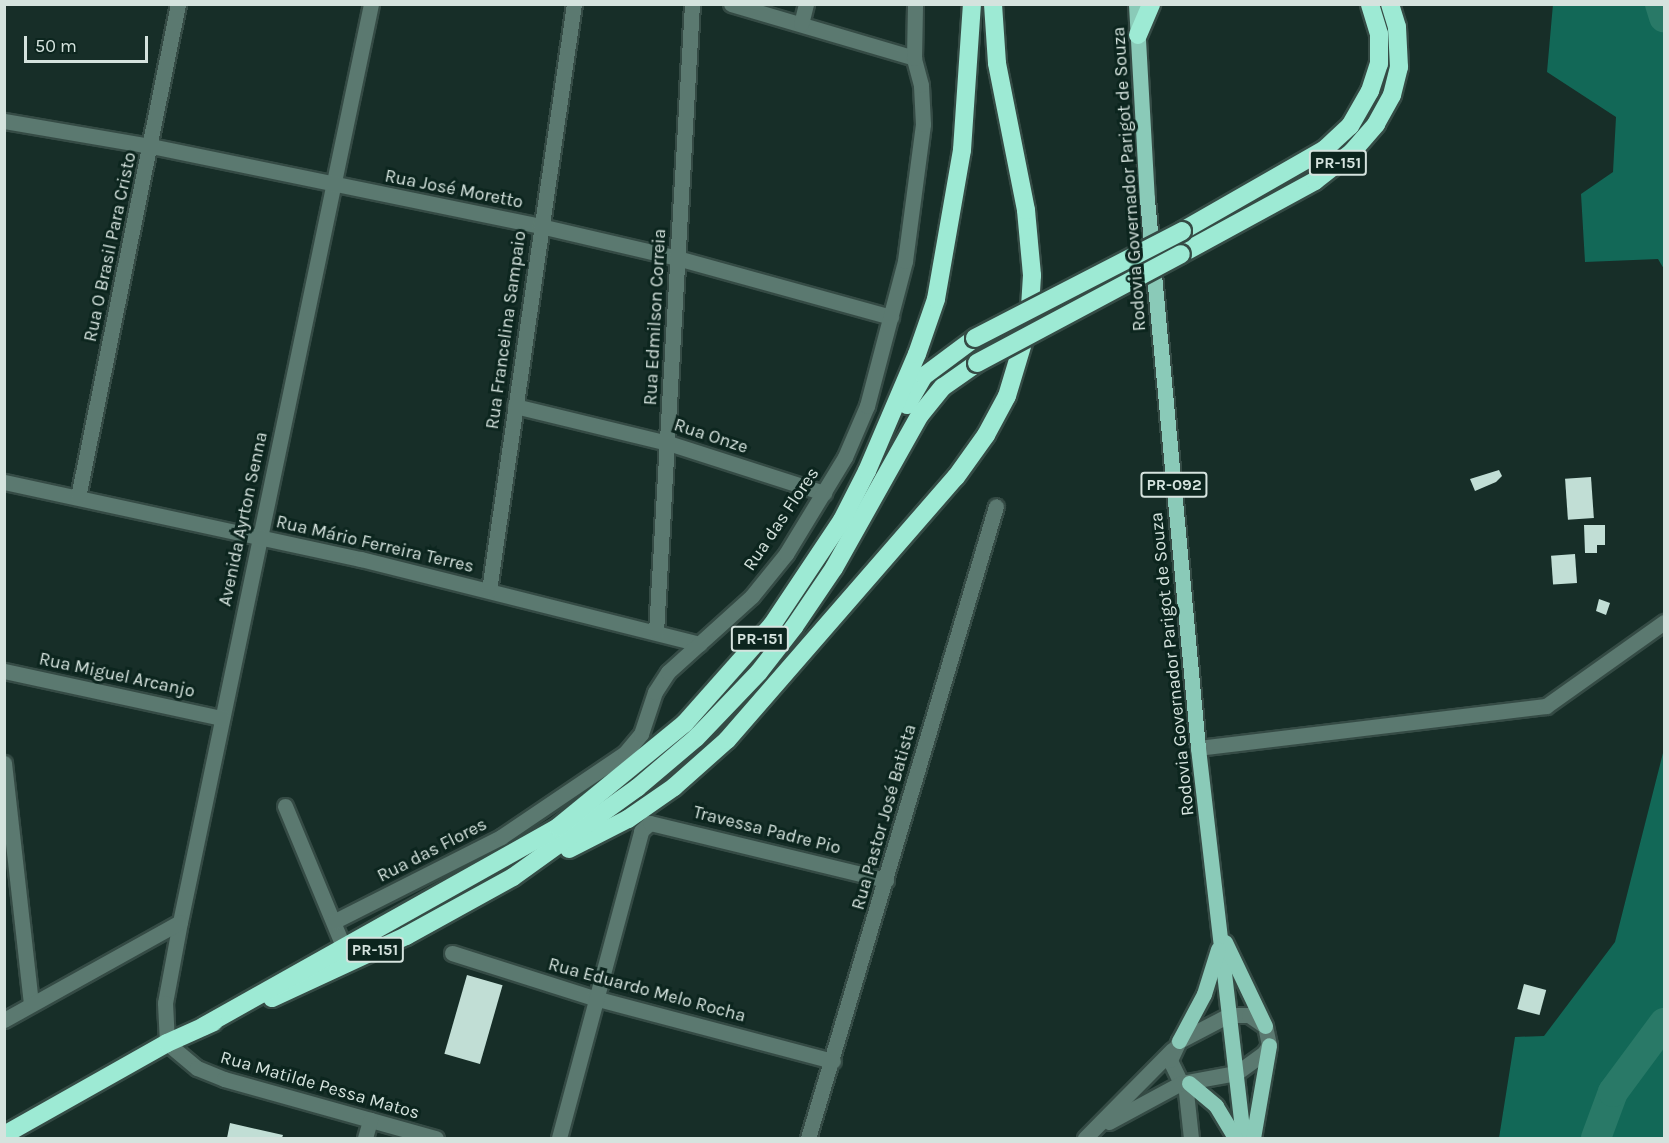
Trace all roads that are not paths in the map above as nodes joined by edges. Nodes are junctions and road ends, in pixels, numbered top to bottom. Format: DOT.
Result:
graph roads {
  1 [pos="178,4"];
  2 [pos="371,4"];
  3 [pos="574,4"];
  4 [pos="692,4"];
  5 [pos="731,4"];
  6 [pos="806,4"];
  7 [pos="915,4"];
  8 [pos="972,4"];
  9 [pos="993,4"];
  10 [pos="1136,4"];
  11 [pos="1151,4"];
  12 [pos="1370,4"];
  13 [pos="1390,4"];
  14 [pos="801,24"];
  15 [pos="1138,35"];
  16 [pos="914,58"];
  17 [pos="4,121"];
  18 [pos="151,146"];
  19 [pos="332,184"];
  20 [pos="540,226"];
  21 [pos="677,258"];
  22 [pos="891,317"];
  23 [pos="515,406"];
  24 [pos="668,443"];
  25 [pos="4,482"];
  26 [pos="824,493"];
  27 [pos="78,497"];
  28 [pos="996,506"];
  29 [pos="842,520"];
  30 [pos="259,537"];
  31 [pos="489,590"];
  32 [pos="1665,622"];
  33 [pos="656,632"];
  34 [pos="699,644"];
  35 [pos="4,671"];
  36 [pos="222,718"];
  37 [pos="1198,748"];
  38 [pos="4,763"];
  39 [pos="285,806"];
  40 [pos="539,861"];
  41 [pos="886,880"];
  42 [pos="334,921"];
  43 [pos="180,922"];
  44 [pos="1221,934"];
  45 [pos="343,946"];
  46 [pos="452,953"];
  47 [pos="594,998"];
  48 [pos="31,1003"];
  49 [pos="1229,1015"];
  50 [pos="4,1020"];
  51 [pos="204,1026"];
  52 [pos="1265,1026"];
  53 [pos="166,1043"];
  54 [pos="1176,1045"];
  55 [pos="1269,1045"];
  56 [pos="833,1061"];
  57 [pos="1236,1073"];
  58 [pos="1185,1083"];
  59 [pos="370,1120"];
  60 [pos="4,1135"];
  61 [pos="1088,1136"];
  62 [pos="365,1138"];
  63 [pos="436,1138"];
  64 [pos="559,1138"];
  65 [pos="808,1138"];
  66 [pos="1191,1138"];
  67 [pos="1235,1138"];
  68 [pos="1243,1138"];
  69 [pos="1253,1138"];
  1 -- 18 [label="street, Rua O Brasil Para Cristo"];
  2 -- 19 [label="street, Avenida Ayrton Senna"];
  3 -- 20 [label="street, Rua Francelina Sampaio"];
  4 -- 21 [label="street, Rua Edmilson Correia"];
  5 -- 14 [label="street"];
  6 -- 14 [label="street"];
  7 -- 16 [label="street, Rua das Flores"];
  8 -- 29 [label="highway, PR-151"];
  9 -- 40 [label="highway, PR-151"];
  10 -- 15 [label="main road, Rodovia Governador Parigot de Souza / PR-092"];
  11 -- 15 [label="highway"];
  12 -- 29 [label="highway, PR-151, bridge"];
  13 -- 40 [label="highway, PR-151, bridge"];
  14 -- 16 [label="street"];
  15 -- 37 [label="main road, Rodovia Governador Parigot de Souza / PR-092"];
  16 -- 22 [label="street, Rua das Flores"];
  17 -- 18 [label="street, Rua José Moretto"];
  18 -- 19 [label="street, Rua José Moretto"];
  18 -- 27 [label="street, Rua O Brasil Para Cristo"];
  19 -- 20 [label="street, Rua José Moretto"];
  19 -- 30 [label="street, Avenida Ayrton Senna"];
  20 -- 21 [label="street, Rua José Moretto"];
  20 -- 23 [label="street, Rua Francelina Sampaio"];
  21 -- 22 [label="street, Rua José Moretto"];
  21 -- 24 [label="street, Rua Edmilson Correia"];
  22 -- 26 [label="street, Rua das Flores"];
  23 -- 24 [label="street, Rua Onze"];
  23 -- 31 [label="street, Rua Francelina Sampaio"];
  24 -- 26 [label="street, Rua Onze"];
  24 -- 33 [label="street, Rua Edmilson Correia"];
  25 -- 27 [label="street, Rua Mário Ferreira Terres"];
  26 -- 34 [label="street, Rua das Flores"];
  27 -- 30 [label="street, Rua Mário Ferreira Terres"];
  28 -- 41 [label="street, Rua Pastor José Batista"];
  29 -- 45 [label="highway, PR-151"];
  30 -- 31 [label="street, Rua Mário Ferreira Terres"];
  30 -- 36 [label="street, Avenida Ayrton Senna"];
  31 -- 33 [label="street, Rua Mário Ferreira Terres"];
  32 -- 37 [label="street"];
  33 -- 34 [label="street, Rua Mário Ferreira Terres"];
  34 -- 42 [label="street, Rua das Flores"];
  35 -- 36 [label="street, Rua Miguel Arcanjo"];
  36 -- 43 [label="street, Avenida Ayrton Senna"];
  37 -- 44 [label="main road, Rodovia Governador Parigot de Souza / PR-092"];
  38 -- 48 [label="street"];
  39 -- 42 [label="street"];
  40 -- 51 [label="highway, PR-151"];
  41 -- 47 [label="street, Travessa Padre Pio"];
  41 -- 56 [label="street, Rua Pastor José Batista"];
  42 -- 45 [label="street"];
  43 -- 48 [label="street"];
  43 -- 53 [label="street, Avenida Ayrton Senna"];
  44 -- 49 [label="main road, Rodovia Governador Parigot de Souza / PR-092"];
  44 -- 52 [label="main road"];
  44 -- 54 [label="main road"];
  45 -- 51 [label="highway, PR-151"];
  46 -- 47 [label="street, Rua Eduardo Melo Rocha"];
  47 -- 56 [label="street, Rua Eduardo Melo Rocha"];
  47 -- 64 [label="street"];
  48 -- 50 [label="street"];
  49 -- 52 [label="street"];
  49 -- 54 [label="street"];
  49 -- 57 [label="main road, Rodovia Governador Parigot de Souza / PR-092"];
  51 -- 53 [label="highway, PR-151"];
  52 -- 55 [label="street"];
  53 -- 59 [label="street, Rua Matilde Pessa Matos"];
  53 -- 60 [label="highway, PR-151"];
  54 -- 58 [label="street"];
  54 -- 61 [label="street"];
  55 -- 57 [label="street"];
  55 -- 69 [label="main road"];
  56 -- 65 [label="street, Rua Pastor José Batista"];
  57 -- 58 [label="street"];
  57 -- 68 [label="main road, Rodovia Governador Parigot de Souza / PR-092"];
  58 -- 61 [label="street"];
  58 -- 66 [label="street"];
  58 -- 67 [label="main road"];
  59 -- 62 [label="street"];
  59 -- 63 [label="street, Rua Matilde Pessa Matos"];
}
